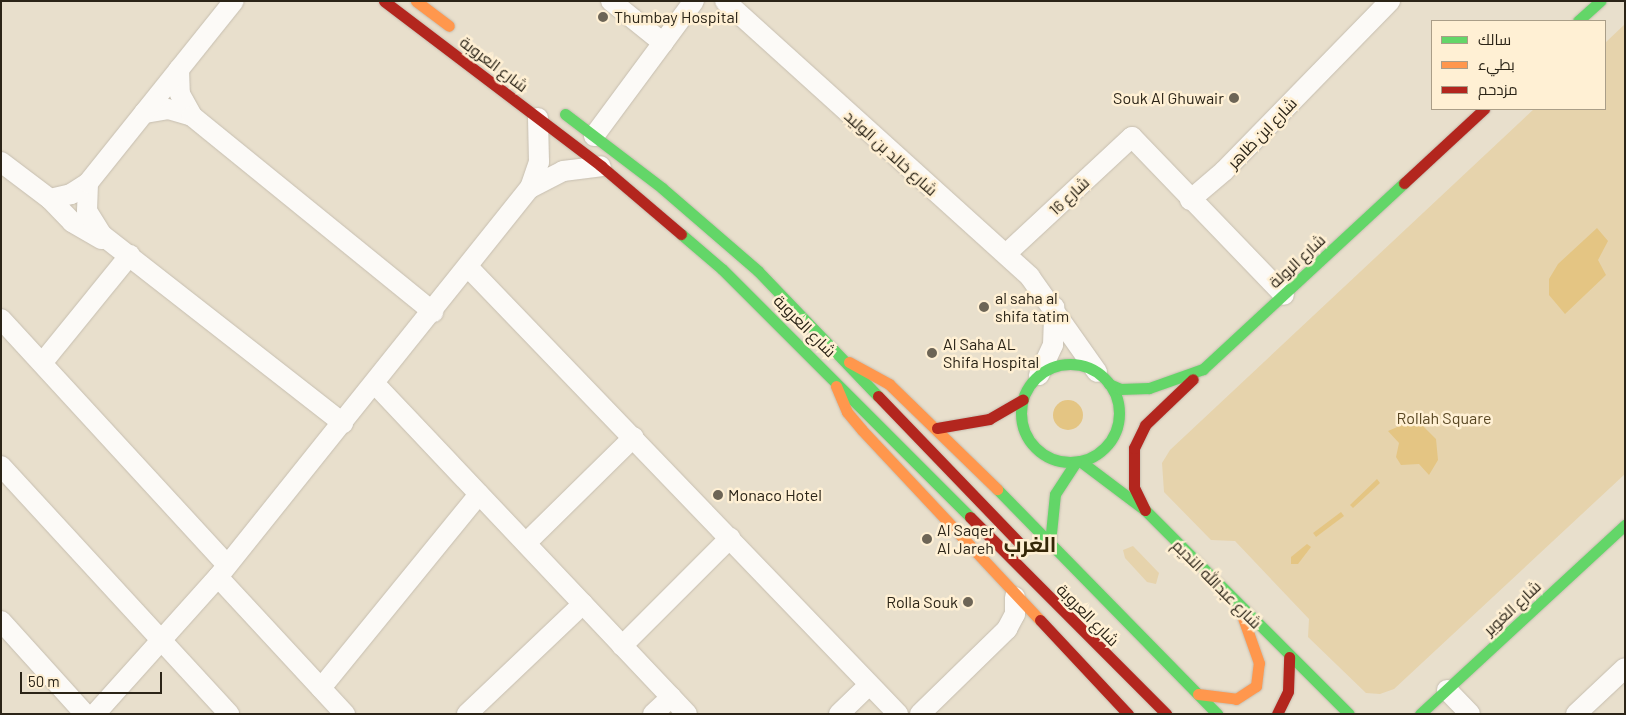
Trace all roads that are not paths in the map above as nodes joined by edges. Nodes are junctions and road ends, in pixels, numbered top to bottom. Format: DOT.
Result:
graph roads {
  1 [pos="234,1"];
  2 [pos="384,1"];
  3 [pos="416,1"];
  4 [pos="612,1"];
  5 [pos="694,1"];
  6 [pos="725,1"];
  7 [pos="1390,1"];
  8 [pos="1600,1"];
  9 [pos="1579,20"];
  10 [pos="462,36"];
  11 [pos="663,43"];
  12 [pos="179,69"];
  13 [pos="554,106"];
  14 [pos="1483,110"];
  15 [pos="144,113"];
  16 [pos="192,116"];
  17 [pos="538,118"];
  18 [pos="594,136"];
  19 [pos="1,162"];
  20 [pos="601,166"];
  21 [pos="88,183"];
  22 [pos="530,188"];
  23 [pos="50,199"];
  24 [pos="1190,200"];
  25 [pos="114,243"];
  26 [pos="1006,254"];
  27 [pos="130,255"];
  28 [pos="469,268"];
  29 [pos="1284,295"];
  30 [pos="1054,307"];
  31 [pos="433,312"];
  32 [pos="1,319"];
  33 [pos="43,362"];
  34 [pos="849,362"];
  35 [pos="1203,369"];
  36 [pos="1039,375"];
  37 [pos="1103,378"];
  38 [pos="835,380"];
  39 [pos="375,384"];
  40 [pos="1023,399"];
  41 [pos="343,423"];
  42 [pos="937,428"];
  43 [pos="634,437"];
  44 [pos="1078,462"];
  45 [pos="1,466"];
  46 [pos="480,494"];
  47 [pos="1145,510"];
  48 [pos="1625,525"];
  49 [pos="730,538"];
  50 [pos="526,543"];
  51 [pos="1050,543"];
  52 [pos="1034,558"];
  53 [pos="223,571"];
  54 [pos="1015,596"];
  55 [pos="583,604"];
  56 [pos="1239,606"];
  57 [pos="1,621"];
  58 [pos="163,641"];
  59 [pos="622,646"];
  60 [pos="1289,657"];
  61 [pos="1625,668"];
  62 [pos="869,685"];
  63 [pos="321,688"];
  64 [pos="1447,690"];
  65 [pos="1198,694"];
  66 [pos="671,697"];
  67 [pos="1114,700"];
  68 [pos="85,714"];
  69 [pos="95,714"];
  70 [pos="229,714"];
  71 [pos="345,714"];
  72 [pos="467,714"];
  73 [pos="653,714"];
  74 [pos="687,714"];
  75 [pos="839,714"];
  76 [pos="898,714"];
  77 [pos="920,714"];
  78 [pos="1121,714"];
  79 [pos="1128,714"];
  80 [pos="1166,714"];
  81 [pos="1217,714"];
  82 [pos="1277,714"];
  83 [pos="1348,714"];
  84 [pos="1420,714"];
  85 [pos="1470,714"];
  86 [pos="1576,714"];
  1 -- 12 [label="street"];
  2 -- 17 [label="street, شارع العروبة"];
  3 -- 10 [label="street, شارع العروبة"];
  4 -- 11 [label="street"];
  5 -- 11 [label="street"];
  6 -- 26 [label="street, شارع خالد بن الوليد"];
  7 -- 24 [label="street, شارع ابن ظاهر"];
  8 -- 9 [label="street"];
  11 -- 18 [label="street"];
  12 -- 15 [label="street"];
  12 -- 16 [label="street"];
  13 -- 18 [label="street, شارع العروبة"];
  14 -- 29 [label="street, شارع الرولة"];
  15 -- 16 [label="street"];
  15 -- 21 [label="street"];
  16 -- 31 [label="street"];
  17 -- 20 [label="street, شارع العروبة"];
  17 -- 22 [label="street"];
  18 -- 34 [label="street, شارع العروبة"];
  19 -- 23 [label="street"];
  20 -- 22 [label="street"];
  20 -- 38 [label="street, شارع العروبة"];
  21 -- 23 [label="street"];
  21 -- 25 [label="street"];
  22 -- 28 [label="street"];
  23 -- 25 [label="street"];
  24 -- 26 [label="street, شارع 16"];
  24 -- 29 [label="street"];
  25 -- 27 [label="street"];
  26 -- 30 [label="street, شارع خالد بن الوليد"];
  27 -- 33 [label="street"];
  27 -- 41 [label="street"];
  28 -- 31 [label="street"];
  28 -- 43 [label="street"];
  29 -- 35 [label="street, شارع الرولة"];
  30 -- 36 [label="street"];
  30 -- 37 [label="street, شارع خالد بن الوليد"];
  31 -- 39 [label="street"];
  32 -- 33 [label="street"];
  33 -- 53 [label="street"];
  34 -- 42 [label="street"];
  34 -- 52 [label="street, شارع العروبة"];
  35 -- 37 [label="street, شارع الرولة"];
  35 -- 47 [label="street"];
  36 -- 37 [label="street"];
  36 -- 40 [label="street"];
  37 -- 44 [label="street"];
  38 -- 54 [label="street"];
  38 -- 80 [label="street, شارع العروبة"];
  39 -- 41 [label="street"];
  39 -- 46 [label="street"];
  40 -- 42 [label="street"];
  40 -- 44 [label="street"];
  41 -- 53 [label="street"];
  42 -- 51 [label="street"];
  43 -- 49 [label="street"];
  43 -- 50 [label="street"];
  44 -- 47 [label="street, شارع عبدالله النديم"];
  44 -- 51 [label="street"];
  45 -- 58 [label="street"];
  46 -- 50 [label="street"];
  46 -- 63 [label="street"];
  47 -- 56 [label="street, شارع عبدالله النديم"];
  48 -- 64 [label="street, شارع الغوير"];
  49 -- 59 [label="street"];
  49 -- 62 [label="street"];
  50 -- 55 [label="street"];
  51 -- 65 [label="street"];
  53 -- 58 [label="street"];
  53 -- 63 [label="street"];
  54 -- 67 [label="street"];
  54 -- 77 [label="street"];
  55 -- 59 [label="street"];
  55 -- 72 [label="street"];
  56 -- 60 [label="street, شارع عبدالله النديم"];
  56 -- 65 [label="street"];
  57 -- 68 [label="street"];
  58 -- 69 [label="street"];
  58 -- 70 [label="street"];
  59 -- 66 [label="street"];
  60 -- 82 [label="street"];
  60 -- 83 [label="street, شارع عبدالله النديم"];
  61 -- 86 [label="street"];
  62 -- 75 [label="street"];
  62 -- 76 [label="street"];
  63 -- 71 [label="street"];
  64 -- 84 [label="street, شارع الغوير"];
  64 -- 85 [label="street"];
  65 -- 81 [label="street"];
  66 -- 73 [label="street"];
  66 -- 74 [label="street"];
  67 -- 78 [label="street"];
  67 -- 79 [label="street"];
}
